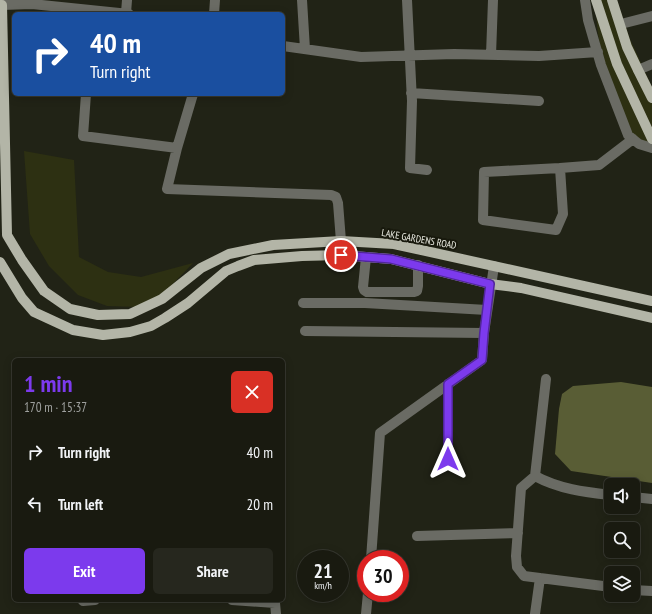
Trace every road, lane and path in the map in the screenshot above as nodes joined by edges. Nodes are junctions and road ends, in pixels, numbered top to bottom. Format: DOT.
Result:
graph roads {
  1 [pos="127,0"];
  2 [pos="214,0"];
  3 [pos="302,0"];
  4 [pos="407,0"];
  5 [pos="492,0"];
  6 [pos="585,0"];
  7 [pos="596,0"];
  8 [pos="612,0"];
  9 [pos="37,2"];
  10 [pos="1,5"];
  11 [pos="113,12"];
  12 [pos="128,12"];
  13 [pos="214,12"];
  14 [pos="652,16"];
  15 [pos="620,24"];
  16 [pos="285,46"];
  17 [pos="305,49"];
  18 [pos="598,52"];
  19 [pos="409,55"];
  20 [pos="491,55"];
  21 [pos="652,64"];
  22 [pos="638,70"];
  23 [pos="411,93"];
  24 [pos="86,96"];
  25 [pos="192,96"];
  26 [pos="652,98"];
  27 [pos="539,101"];
  28 [pos="633,139"];
  29 [pos="652,139"];
  30 [pos="177,148"];
  31 [pos="652,148"];
  32 [pos="560,168"];
  33 [pos="427,170"];
  34 [pos="3,202"];
  35 [pos="4,235"];
  36 [pos="341,241"];
  37 [pos="366,256"];
  38 [pos="0,262"];
  39 [pos="418,265"];
  40 [pos="494,266"];
  41 [pos="490,284"];
  42 [pos="652,301"];
  43 [pos="303,303"];
  44 [pos="487,310"];
  45 [pos="652,318"];
  46 [pos="305,331"];
  47 [pos="484,333"];
  48 [pos="546,379"];
  49 [pos="448,384"];
  50 [pos="448,459"];
  51 [pos="535,476"];
  52 [pos="604,494"];
  53 [pos="640,498"];
  54 [pos="652,499"];
  55 [pos="518,533"];
  56 [pos="417,536"];
  57 [pos="372,550"];
  58 [pos="540,578"];
  59 [pos="604,586"];
  60 [pos="640,590"];
  61 [pos="652,591"];
  62 [pos="261,602"];
  63 [pos="367,602"];
  64 [pos="276,614"];
  65 [pos="366,614"];
  66 [pos="536,614"];
  1 -- 12 [label="street"];
  2 -- 13 [label="street"];
  3 -- 17 [label="street"];
  4 -- 19 [label="street"];
  5 -- 20 [label="street"];
  6 -- 18 [label="street"];
  7 -- 29 [label="main road"];
  8 -- 15 [label="main road"];
  9 -- 10 [label="street"];
  9 -- 11 [label="street"];
  10 -- 34 [label="main road, LAKE GARDENS ROAD"];
  14 -- 15 [label="street"];
  15 -- 22 [label="main road"];
  16 -- 17 [label="street"];
  17 -- 19 [label="street"];
  18 -- 20 [label="street"];
  18 -- 28 [label="street"];
  19 -- 20 [label="street"];
  19 -- 23 [label="street"];
  21 -- 22 [label="street"];
  22 -- 26 [label="main road"];
  23 -- 27 [label="street"];
  23 -- 33 [label="street"];
  24 -- 30 [label="street"];
  25 -- 30 [label="street"];
  28 -- 31 [label="street"];
  28 -- 32 [label="street"];
  30 -- 36 [label="street"];
  32 -- 32 [label="street"];
  34 -- 35 [label="main road, LAKE GARDENS ROAD"];
  35 -- 36 [label="main road, LAKE GARDENS ROAD"];
  36 -- 40 [label="main road, LAKE GARDENS ROAD"];
  37 -- 38 [label="main road"];
  37 -- 39 [label="main road"];
  37 -- 39 [label="street"];
  39 -- 41 [label="main road"];
  40 -- 41 [label="street"];
  40 -- 42 [label="main road, LAKE GARDENS ROAD"];
  41 -- 44 [label="street"];
  41 -- 45 [label="main road"];
  43 -- 44 [label="street"];
  44 -- 47 [label="street"];
  46 -- 47 [label="street"];
  47 -- 49 [label="street"];
  48 -- 51 [label="street"];
  49 -- 50 [label="street"];
  49 -- 57 [label="street"];
  51 -- 52 [label="street"];
  51 -- 55 [label="street"];
  53 -- 54 [label="street"];
  55 -- 56 [label="street"];
  55 -- 58 [label="street"];
  58 -- 59 [label="street"];
  58 -- 66 [label="street"];
  60 -- 61 [label="street"];
  62 -- 64 [label="street"];
  63 -- 65 [label="street"];
}
